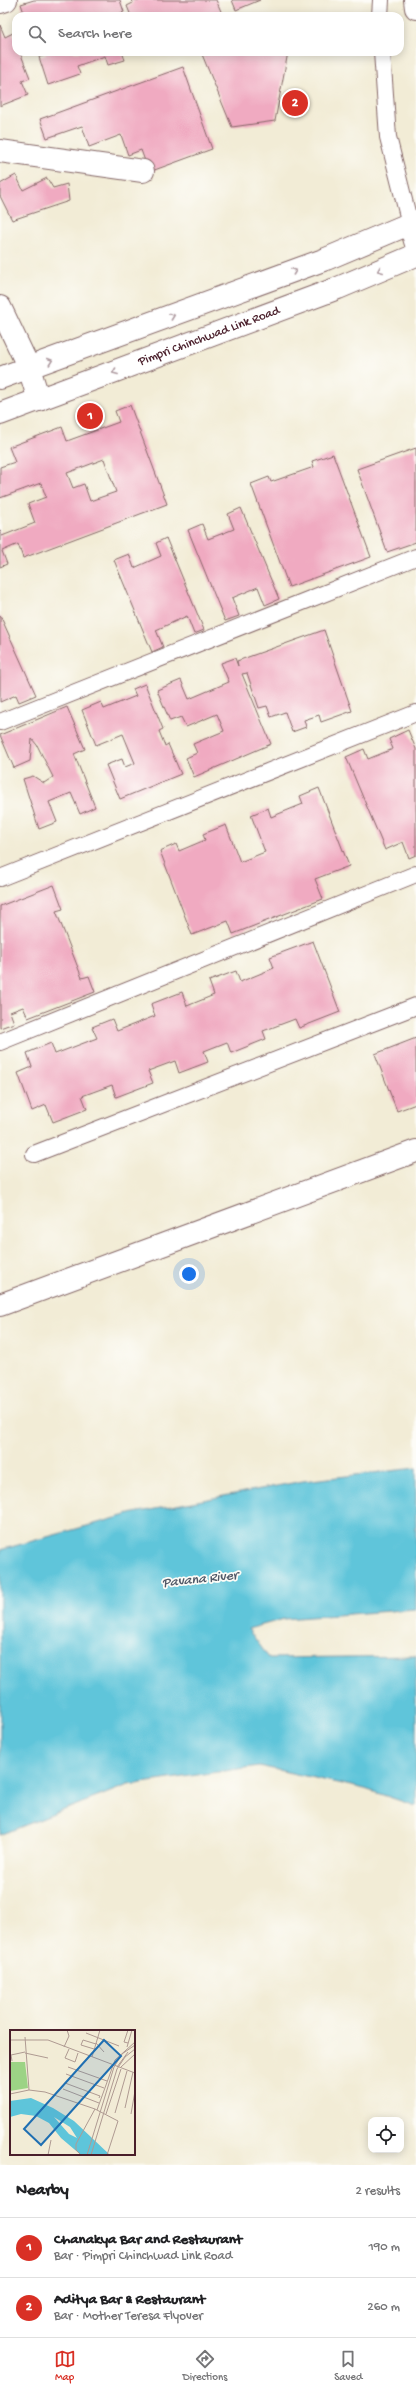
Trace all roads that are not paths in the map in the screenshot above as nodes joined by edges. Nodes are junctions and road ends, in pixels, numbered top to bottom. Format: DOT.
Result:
graph roads {
  1 [pos="6,0"];
  2 [pos="380,0"];
  3 [pos="415,0"];
  4 [pos="0,2"];
  5 [pos="416,8"];
  6 [pos="380,12"];
  7 [pos="382,56"];
  8 [pos="0,151"];
  9 [pos="143,171"];
  10 [pos="414,230"];
  11 [pos="416,255"];
  12 [pos="0,307"];
  13 [pos="28,368"];
  14 [pos="0,378"];
  15 [pos="39,400"];
  16 [pos="0,414"];
  17 [pos="416,557"];
  18 [pos="416,713"];
  19 [pos="0,722"];
  20 [pos="416,874"];
  21 [pos="0,878"];
  22 [pos="416,1006"];
  23 [pos="0,1042"];
  24 [pos="416,1151"];
  25 [pos="34,1154"];
  26 [pos="0,1305"];
  1 -- 4 [label="main road"];
  2 -- 6 [label="lane"];
  3 -- 5 [label="main road"];
  7 -- 10 [label="lane"];
  8 -- 9 [label="main road"];
  13 -- 10 [label="main road, one-way"];
  11 -- 15 [label="main road, Pimpri Chinchwad Link Road, one-way"];
  12 -- 13 [label="main road"];
  13 -- 14 [label="main road"];
  13 -- 15 [label="main road"];
  15 -- 16 [label="main road, Pimpri Chinchwad Link Road"];
  17 -- 19 [label="lane"];
  18 -- 21 [label="lane"];
  20 -- 23 [label="lane"];
  22 -- 25 [label="lane"];
  24 -- 26 [label="main road"];
}
